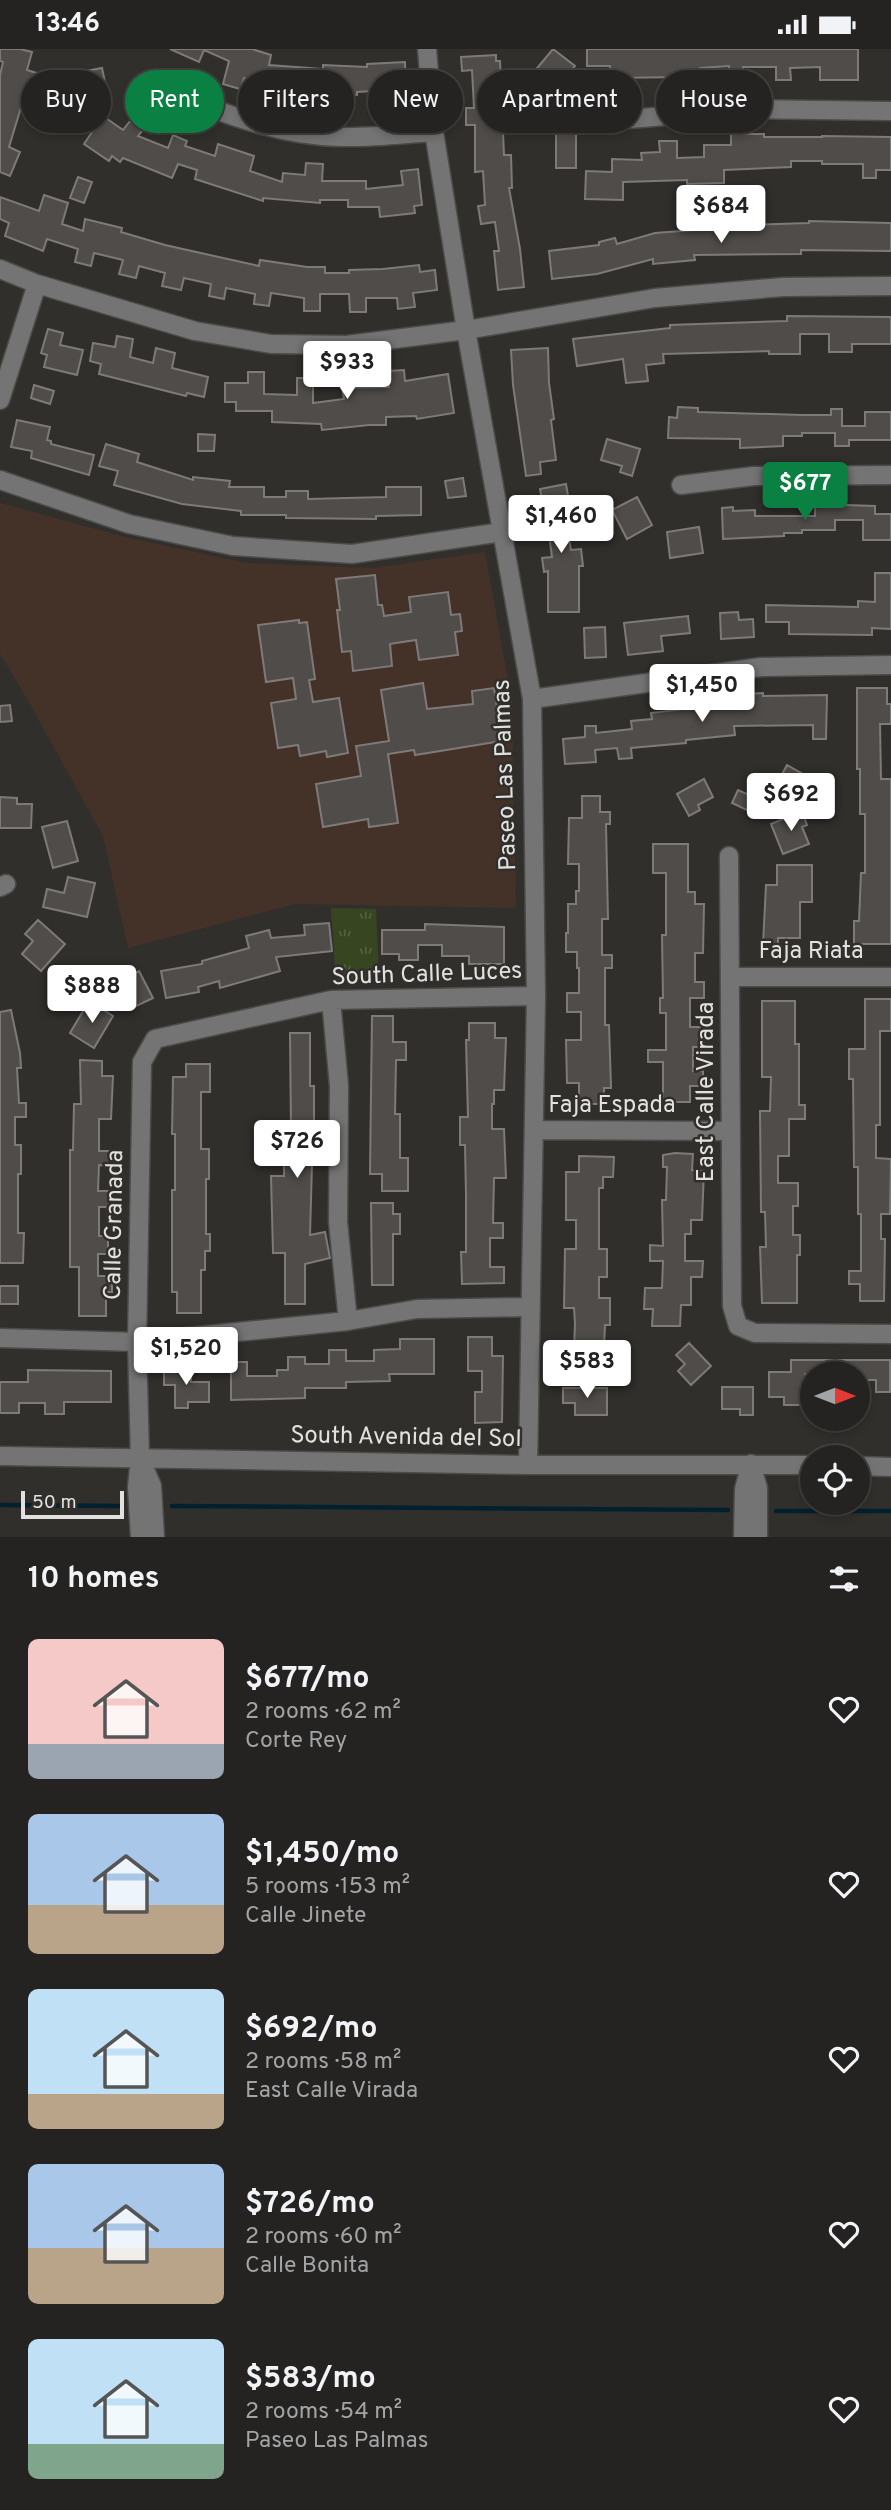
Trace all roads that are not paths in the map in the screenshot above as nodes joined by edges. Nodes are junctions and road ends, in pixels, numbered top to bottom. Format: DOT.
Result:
graph roads {
  1 [pos="427,49"];
  2 [pos="429,70"];
  3 [pos="891,111"];
  4 [pos="224,114"];
  5 [pos="642,118"];
  6 [pos="415,133"];
  7 [pos="434,133"];
  8 [pos="0,269"];
  9 [pos="37,284"];
  10 [pos="891,286"];
  11 [pos="466,330"];
  12 [pos="0,400"];
  13 [pos="891,474"];
  14 [pos="0,480"];
  15 [pos="681,485"];
  16 [pos="502,532"];
  17 [pos="891,665"];
  18 [pos="532,699"];
  19 [pos="729,856"];
  20 [pos="731,977"];
  21 [pos="891,977"];
  22 [pos="536,996"];
  23 [pos="331,1000"];
  24 [pos="155,1039"];
  25 [pos="534,1130"];
  26 [pos="731,1131"];
  27 [pos="529,1307"];
  28 [pos="348,1321"];
  29 [pos="891,1334"];
  30 [pos="0,1338"];
  31 [pos="137,1342"];
  32 [pos="0,1456"];
  33 [pos="140,1458"];
  34 [pos="751,1464"];
  35 [pos="528,1465"];
  36 [pos="800,1465"];
  37 [pos="870,1466"];
  38 [pos="891,1467"];
  39 [pos="140,1537"];
  40 [pos="155,1537"];
  41 [pos="743,1537"];
  42 [pos="758,1537"];
  1 -- 2 [label="street, Paseo Las Palmas"];
  3 -- 5 [label="street"];
  4 -- 6 [label="street"];
  7 -- 11 [label="street, Paseo Las Palmas"];
  8 -- 9 [label="street"];
  9 -- 11 [label="street"];
  9 -- 12 [label="street"];
  10 -- 11 [label="street"];
  11 -- 16 [label="street, Paseo Las Palmas"];
  13 -- 15 [label="street"];
  14 -- 16 [label="street"];
  16 -- 18 [label="street, Paseo Las Palmas"];
  17 -- 18 [label="street"];
  18 -- 22 [label="street, Paseo Las Palmas"];
  19 -- 20 [label="street, East Calle Virada"];
  20 -- 21 [label="street, Faja Riata"];
  20 -- 26 [label="street, East Calle Virada"];
  22 -- 23 [label="street, South Calle Luces"];
  22 -- 25 [label="street, Paseo Las Palmas"];
  23 -- 24 [label="street, South Calle Luces"];
  23 -- 28 [label="street"];
  24 -- 31 [label="street, Calle Granada"];
  25 -- 26 [label="street, Faja Espada"];
  25 -- 27 [label="street, Paseo Las Palmas"];
  26 -- 29 [label="street, East Calle Virada"];
  27 -- 28 [label="street"];
  27 -- 35 [label="street, Paseo Las Palmas"];
  28 -- 31 [label="street"];
  30 -- 31 [label="street"];
  31 -- 33 [label="street, Calle Granada"];
  32 -- 33 [label="street, South Avenida del Sol"];
  33 -- 35 [label="street, South Avenida del Sol"];
  33 -- 39 [label="street, Calle Granada"];
  33 -- 40 [label="street, Calle Granada"];
  34 -- 35 [label="street, South Avenida del Sol"];
  34 -- 36 [label="street, South Avenida del Sol"];
  34 -- 41 [label="street"];
  34 -- 42 [label="street"];
  37 -- 38 [label="street"];
}
